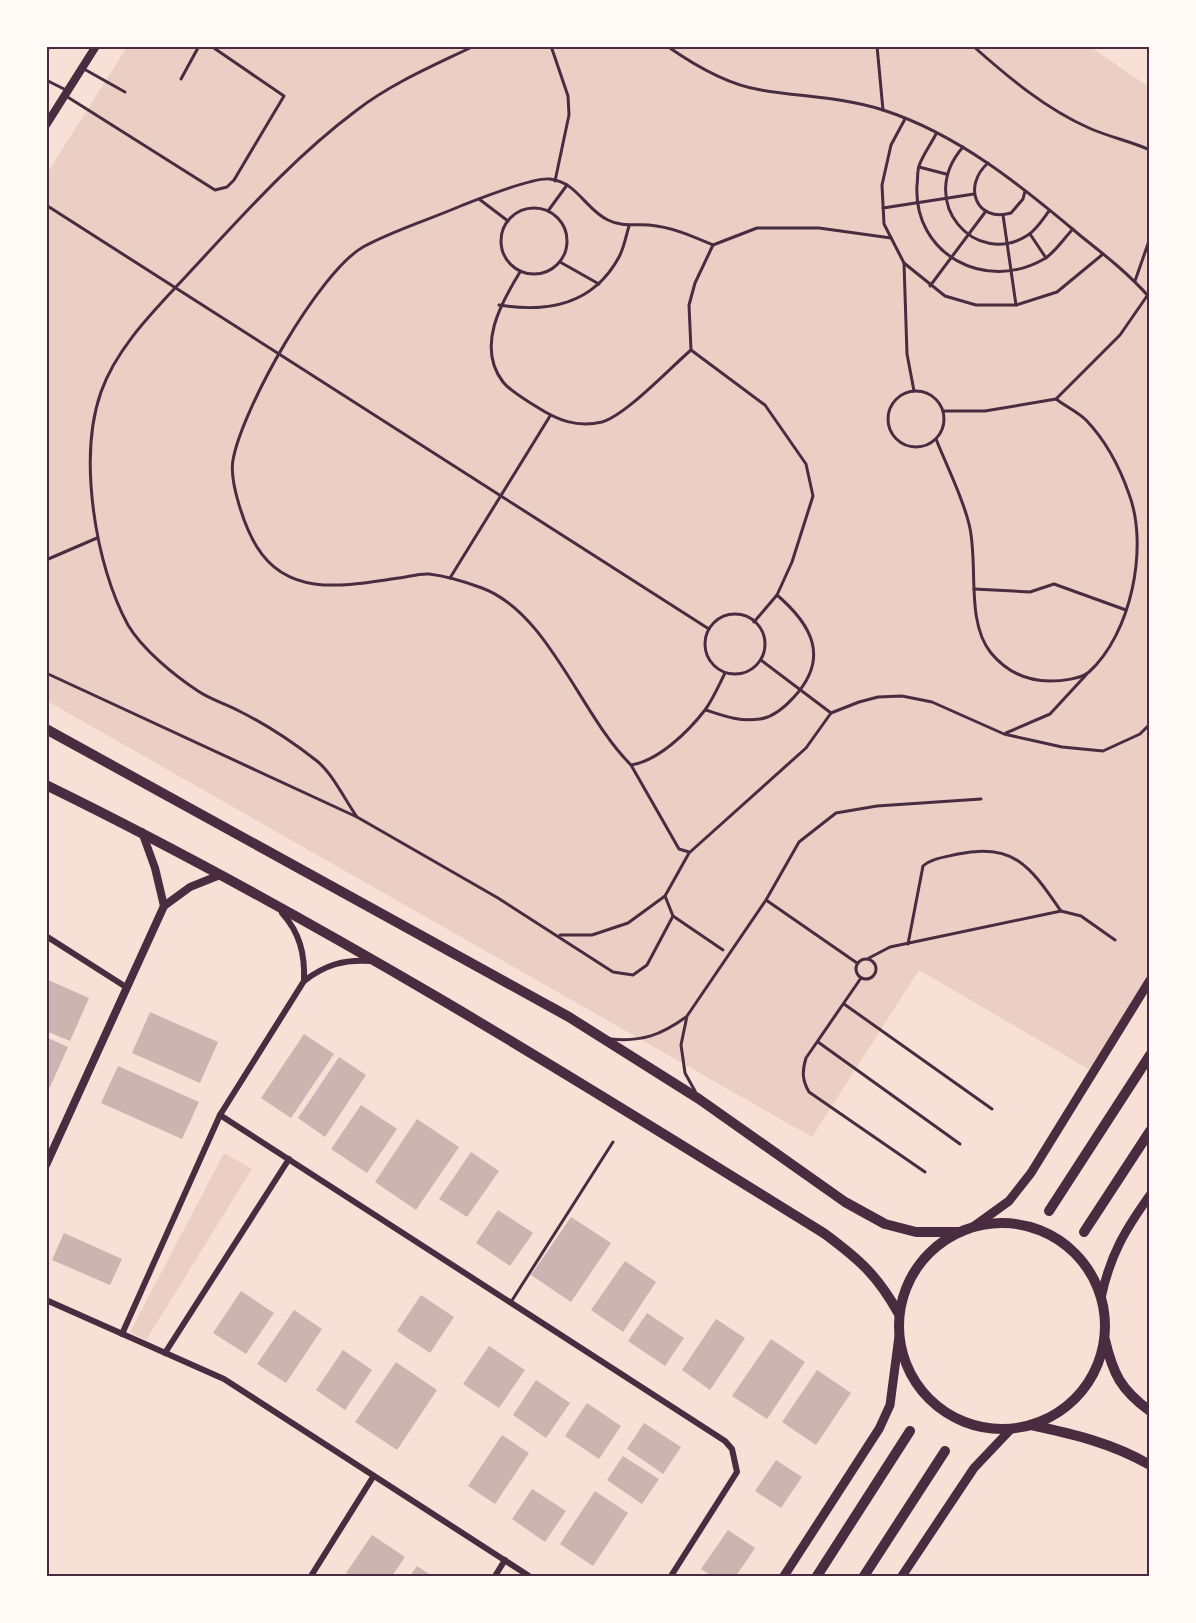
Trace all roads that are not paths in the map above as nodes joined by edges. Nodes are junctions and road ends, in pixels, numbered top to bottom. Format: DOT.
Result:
graph roads {
  1 [pos="50,46"];
  2 [pos="96,46"];
  3 [pos="199,46"];
  4 [pos="211,46"];
  5 [pos="46,52"];
  6 [pos="83,68"];
  7 [pos="46,80"];
  8 [pos="181,80"];
  9 [pos="124,92"];
  10 [pos="67,93"];
  11 [pos="46,125"];
  12 [pos="46,729"];
  13 [pos="46,785"];
  14 [pos="981,799"];
  15 [pos="141,831"];
  16 [pos="220,875"];
  17 [pos="766,900"];
  18 [pos="164,906"];
  19 [pos="278,908"];
  20 [pos="1061,911"];
  21 [pos="46,936"];
  22 [pos="1115,940"];
  23 [pos="908,944"];
  24 [pos="869,958"];
  25 [pos="373,961"];
  26 [pos="857,963"];
  27 [pos="861,978"];
  28 [pos="1149,980"];
  29 [pos="304,981"];
  30 [pos="126,987"];
  31 [pos="844,1004"];
  32 [pos="687,1016"];
  33 [pos="603,1038"];
  34 [pos="818,1042"];
  35 [pos="1149,1055"];
  36 [pos="699,1099"];
  37 [pos="992,1108"];
  38 [pos="220,1115"];
  39 [pos="1149,1131"];
  40 [pos="613,1142"];
  41 [pos="960,1144"];
  42 [pos="289,1159"];
  43 [pos="46,1165"];
  44 [pos="925,1172"];
  45 [pos="1149,1195"];
  46 [pos="1049,1211"];
  47 [pos="973,1227"];
  48 [pos="960,1232"];
  49 [pos="1084,1232"];
  50 [pos="1101,1298"];
  51 [pos="46,1300"];
  52 [pos="511,1302"];
  53 [pos="899,1314"];
  54 [pos="122,1334"];
  55 [pos="899,1336"];
  56 [pos="1104,1340"];
  57 [pos="165,1353"];
  58 [pos="1149,1411"];
  59 [pos="1030,1425"];
  60 [pos="1011,1429"];
  61 [pos="910,1431"];
  62 [pos="945,1451"];
  63 [pos="1149,1465"];
  64 [pos="373,1477"];
  65 [pos="505,1560"];
  66 [pos="312,1576"];
  67 [pos="495,1576"];
  68 [pos="530,1576"];
  69 [pos="671,1576"];
  70 [pos="784,1576"];
  71 [pos="817,1576"];
  72 [pos="864,1576"];
  73 [pos="902,1576"];
  1 -- 5 [label="lane"];
  2 -- 6 [label="street"];
  3 -- 8 [label="lane"];
  4 -- 10 [label="lane"];
  6 -- 9 [label="lane"];
  6 -- 10 [label="street"];
  7 -- 10 [label="lane"];
  10 -- 11 [label="street"];
  12 -- 33 [label="main road"];
  13 -- 15 [label="main road"];
  14 -- 17 [label="lane"];
  15 -- 16 [label="main road"];
  15 -- 18 [label="street"];
  16 -- 18 [label="street"];
  16 -- 19 [label="main road"];
  17 -- 26 [label="lane"];
  17 -- 32 [label="lane"];
  18 -- 30 [label="street"];
  19 -- 25 [label="main road"];
  19 -- 29 [label="street"];
  20 -- 22 [label="lane"];
  20 -- 23 [label="lane"];
  20 -- 23 [label="lane"];
  21 -- 30 [label="street"];
  23 -- 24 [label="lane"];
  24 -- 26 [label="lane"];
  24 -- 27 [label="lane"];
  25 -- 29 [label="street"];
  25 -- 53 [label="main road"];
  26 -- 27 [label="lane"];
  27 -- 31 [label="lane"];
  28 -- 47 [label="main road"];
  29 -- 38 [label="street"];
  30 -- 43 [label="street"];
  31 -- 34 [label="lane"];
  31 -- 37 [label="lane"];
  32 -- 33 [label="lane"];
  32 -- 36 [label="lane"];
  33 -- 36 [label="main road"];
  34 -- 41 [label="lane"];
  34 -- 44 [label="lane"];
  35 -- 46 [label="main road"];
  36 -- 48 [label="main road"];
  38 -- 42 [label="street"];
  38 -- 54 [label="street"];
  39 -- 49 [label="main road"];
  40 -- 52 [label="lane"];
  42 -- 52 [label="street"];
  42 -- 57 [label="street"];
  45 -- 50 [label="main road"];
  47 -- 48 [label="main road"];
  47 -- 50 [label="main road"];
  48 -- 53 [label="main road"];
  50 -- 56 [label="main road"];
  51 -- 54 [label="street"];
  52 -- 69 [label="street"];
  53 -- 55 [label="main road"];
  54 -- 57 [label="street"];
  55 -- 60 [label="main road"];
  55 -- 70 [label="main road"];
  56 -- 58 [label="main road"];
  56 -- 59 [label="main road"];
  57 -- 64 [label="street"];
  59 -- 60 [label="main road"];
  59 -- 63 [label="main road"];
  60 -- 73 [label="main road"];
  61 -- 71 [label="main road"];
  62 -- 72 [label="main road"];
  64 -- 65 [label="street"];
  64 -- 66 [label="street"];
  65 -- 67 [label="street"];
  65 -- 68 [label="street"];
}
